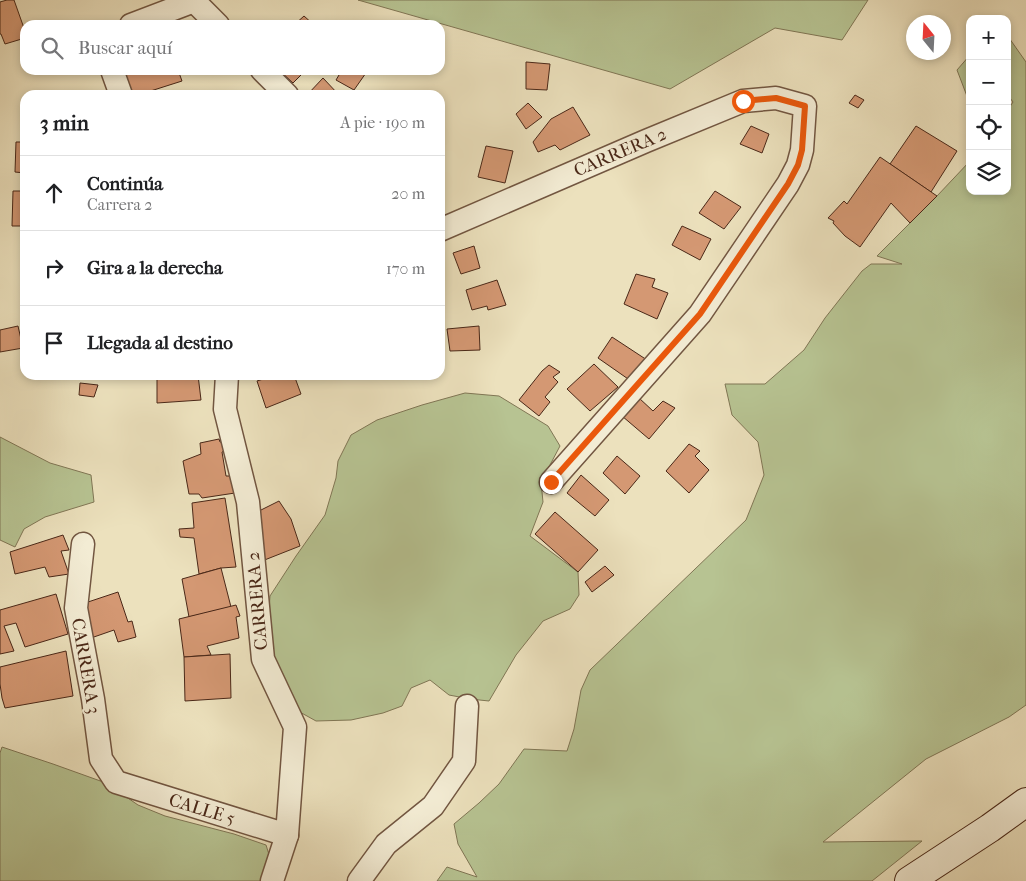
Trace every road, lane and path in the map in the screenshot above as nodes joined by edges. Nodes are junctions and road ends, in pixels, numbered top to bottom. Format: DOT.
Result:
graph roads {
  1 [pos="193,0"];
  2 [pos="143,20"];
  3 [pos="213,20"];
  4 [pos="114,75"];
  5 [pos="267,75"];
  6 [pos="119,90"];
  7 [pos="282,90"];
  8 [pos="445,228"];
  9 [pos="228,380"];
  10 [pos="551,482"];
  11 [pos="83,544"];
  12 [pos="467,706"];
  13 [pos="116,782"];
  14 [pos="1026,802"];
  15 [pos="287,835"];
  16 [pos="272,881"];
  17 [pos="358,881"];
  18 [pos="909,881"];
  1 -- 2 [label="street"];
  1 -- 3 [label="street"];
  4 -- 6 [label="street"];
  5 -- 7 [label="street"];
  8 -- 10 [label="street, CARRERA 2"];
  9 -- 15 [label="street, CARRERA 2"];
  11 -- 13 [label="street, CARRERA 3"];
  12 -- 17 [label="street"];
  13 -- 15 [label="street, CALLE 5"];
  14 -- 18 [label="main road"];
  15 -- 16 [label="street, CARRERA 2"];
}
